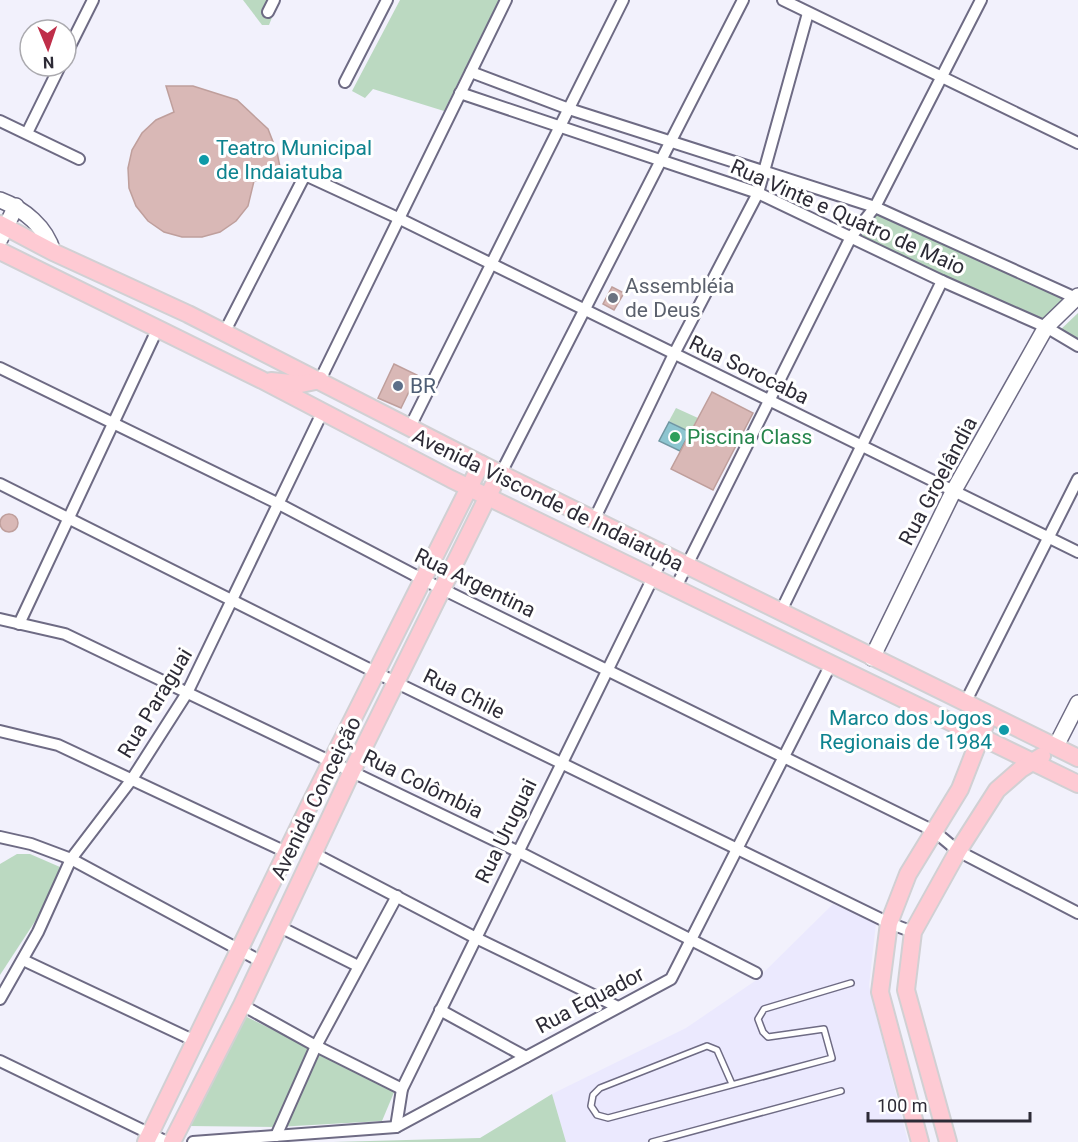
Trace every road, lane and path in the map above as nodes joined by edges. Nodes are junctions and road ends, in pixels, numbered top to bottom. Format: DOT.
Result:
graph roads {
  1 [pos="93,0"];
  2 [pos="274,0"];
  3 [pos="387,0"];
  4 [pos="506,0"];
  5 [pos="623,0"];
  6 [pos="743,0"];
  7 [pos="783,0"];
  8 [pos="981,0"];
  9 [pos="268,12"];
  10 [pos="808,13"];
  11 [pos="78,30"];
  12 [pos="471,72"];
  13 [pos="942,77"];
  14 [pos="54,78"];
  15 [pos="345,82"];
  16 [pos="460,93"];
  17 [pos="569,109"];
  18 [pos="0,121"];
  19 [pos="560,126"];
  20 [pos="27,133"];
  21 [pos="669,142"];
  22 [pos="1078,143"];
  23 [pos="79,159"];
  24 [pos="660,159"];
  25 [pos="764,172"];
  26 [pos="758,193"];
  27 [pos="0,200"];
  28 [pos="16,206"];
  29 [pos="875,207"];
  30 [pos="398,218"];
  31 [pos="2,230"];
  32 [pos="851,237"];
  33 [pos="0,251"];
  34 [pos="53,252"];
  35 [pos="490,264"];
  36 [pos="942,281"];
  37 [pos="1078,298"];
  38 [pos="583,308"];
  39 [pos="188,314"];
  40 [pos="1046,327"];
  41 [pos="157,330"];
  42 [pos="224,333"];
  43 [pos="1078,346"];
  44 [pos="674,354"];
  45 [pos="0,368"];
  46 [pos="261,380"];
  47 [pos="320,380"];
  48 [pos="768,402"];
  49 [pos="322,413"];
  50 [pos="113,424"];
  51 [pos="410,427"];
  52 [pos="861,446"];
  53 [pos="481,464"];
  54 [pos="501,473"];
  55 [pos="1078,479"];
  56 [pos="0,483"];
  57 [pos="469,486"];
  58 [pos="953,492"];
  59 [pos="488,494"];
  60 [pos="279,504"];
  61 [pos="69,518"];
  62 [pos="594,520"];
  63 [pos="1047,538"];
  64 [pos="1078,552"];
  65 [pos="664,555"];
  66 [pos="688,566"];
  67 [pos="653,576"];
  68 [pos="422,579"];
  69 [pos="676,587"];
  70 [pos="443,589"];
  71 [pos="233,598"];
  72 [pos="780,613"];
  73 [pos="0,619"];
  74 [pos="19,624"];
  75 [pos="872,658"];
  76 [pos="831,664"];
  77 [pos="606,670"];
  78 [pos="377,672"];
  79 [pos="397,683"];
  80 [pos="187,693"];
  81 [pos="965,703"];
  82 [pos="1078,703"];
  83 [pos="989,715"];
  84 [pos="0,731"];
  85 [pos="980,738"];
  86 [pos="1056,746"];
  87 [pos="783,756"];
  88 [pos="1078,758"];
  89 [pos="1035,761"];
  90 [pos="331,762"];
  91 [pos="561,762"];
  92 [pos="352,771"];
  93 [pos="132,779"];
  94 [pos="1078,784"];
  95 [pos="934,831"];
  96 [pos="5,838"];
  97 [pos="0,848"];
  98 [pos="736,849"];
  99 [pos="958,851"];
  100 [pos="286,852"];
  101 [pos="519,852"];
  102 [pos="315,854"];
  103 [pos="71,859"];
  104 [pos="397,896"];
  105 [pos="1078,913"];
  106 [pos="889,924"];
  107 [pos="278,926"];
  108 [pos="913,932"];
  109 [pos="476,938"];
  110 [pos="691,939"];
  111 [pos="241,950"];
  112 [pos="23,960"];
  113 [pos="262,962"];
  114 [pos="358,966"];
  115 [pos="756,972"];
  116 [pos="851,983"];
  117 [pos="0,999"];
  118 [pos="242,1005"];
  119 [pos="618,1007"];
  120 [pos="440,1010"];
  121 [pos="195,1041"];
  122 [pos="316,1046"];
  123 [pos="526,1057"];
  124 [pos="0,1061"];
  125 [pos="732,1084"];
  126 [pos="402,1089"];
  127 [pos="841,1091"];
  128 [pos="396,1127"];
  129 [pos="276,1136"];
  130 [pos="148,1138"];
  131 [pos="167,1142"];
  132 [pos="172,1142"];
  133 [pos="193,1142"];
  134 [pos="652,1142"];
  135 [pos="920,1142"];
  136 [pos="948,1142"];
  1 -- 11 [label="street"];
  2 -- 9 [label="street"];
  3 -- 15 [label="street"];
  4 -- 12 [label="street"];
  5 -- 17 [label="street"];
  6 -- 21 [label="street"];
  7 -- 10 [label="street"];
  8 -- 13 [label="street"];
  10 -- 13 [label="street"];
  10 -- 25 [label="street"];
  12 -- 16 [label="street"];
  12 -- 17 [label="street, Rua Vinte e Quatro de Maio"];
  13 -- 22 [label="street"];
  13 -- 29 [label="street"];
  14 -- 20 [label="street"];
  16 -- 19 [label="street, Rua Vinte e Quatro de Maio"];
  16 -- 30 [label="street"];
  17 -- 19 [label="street"];
  17 -- 21 [label="street, Rua Vinte e Quatro de Maio"];
  18 -- 20 [label="street"];
  19 -- 24 [label="street, Rua Vinte e Quatro de Maio"];
  19 -- 35 [label="street"];
  20 -- 23 [label="street"];
  21 -- 24 [label="street"];
  21 -- 25 [label="street, Rua Vinte e Quatro de Maio"];
  24 -- 26 [label="street, Rua Vinte e Quatro de Maio"];
  24 -- 38 [label="street"];
  25 -- 26 [label="street"];
  25 -- 29 [label="street, Rua Vinte e Quatro de Maio"];
  26 -- 32 [label="street, Rua Vinte e Quatro de Maio"];
  26 -- 44 [label="street"];
  27 -- 28 [label="street"];
  28 -- 31 [label="street"];
  28 -- 34 [label="street"];
  29 -- 32 [label="street"];
  29 -- 37 [label="street, Rua Vinte e Quatro de Maio"];
  30 -- 35 [label="street, Rua Sorocaba"];
  30 -- 42 [label="street, Rua Sorocaba"];
  30 -- 47 [label="street"];
  31 -- 34 [label="main road, Avenida Visconde de Indaiatuba"];
  32 -- 36 [label="street, Rua Vinte e Quatro de Maio"];
  32 -- 48 [label="street"];
  33 -- 41 [label="main road, Avenida Visconde de Indaiatuba"];
  34 -- 39 [label="main road, Avenida Visconde de Indaiatuba"];
  35 -- 38 [label="street, Rua Sorocaba"];
  35 -- 51 [label="street"];
  36 -- 40 [label="street, Rua Vinte e Quatro de Maio"];
  36 -- 52 [label="street"];
  37 -- 40 [label="street, Rua Groelândia"];
  38 -- 44 [label="street, Rua Sorocaba"];
  38 -- 54 [label="street"];
  39 -- 41 [label="main road"];
  39 -- 42 [label="main road, Avenida Visconde de Indaiatuba"];
  40 -- 43 [label="street, Rua Vinte e Quatro de Maio"];
  40 -- 58 [label="street, Rua Groelândia"];
  41 -- 46 [label="main road, Avenida Visconde de Indaiatuba"];
  41 -- 50 [label="street"];
  42 -- 47 [label="main road, Avenida Visconde de Indaiatuba"];
  44 -- 48 [label="street, Rua Sorocaba"];
  44 -- 62 [label="street"];
  45 -- 50 [label="street, Rua Argentina"];
  46 -- 47 [label="main road"];
  46 -- 49 [label="main road, Avenida Visconde de Indaiatuba"];
  47 -- 51 [label="main road, Avenida Visconde de Indaiatuba"];
  48 -- 52 [label="street, Rua Sorocaba"];
  48 -- 66 [label="street"];
  49 -- 57 [label="main road, Avenida Visconde de Indaiatuba"];
  49 -- 60 [label="street, Rua Paraguai"];
  50 -- 60 [label="street, Rua Argentina"];
  50 -- 61 [label="street"];
  51 -- 53 [label="main road, Avenida Visconde de Indaiatuba"];
  52 -- 58 [label="street, Rua Sorocaba"];
  52 -- 72 [label="street"];
  53 -- 54 [label="main road, Avenida Visconde de Indaiatuba"];
  53 -- 57 [label="main road, Avenida Conceição"];
  54 -- 59 [label="main road, Avenida Conceição"];
  54 -- 62 [label="main road, Avenida Visconde de Indaiatuba"];
  55 -- 63 [label="street"];
  56 -- 61 [label="street, Rua Chile"];
  57 -- 59 [label="main road, Avenida Visconde de Indaiatuba"];
  57 -- 68 [label="main road, Avenida Conceição"];
  58 -- 63 [label="street, Rua Sorocaba"];
  58 -- 75 [label="street, Rua Groelândia"];
  59 -- 67 [label="main road, Avenida Visconde de Indaiatuba"];
  59 -- 70 [label="main road, Avenida Conceição"];
  60 -- 68 [label="street, Rua Argentina"];
  60 -- 71 [label="street, Rua Paraguai"];
  61 -- 71 [label="street, Rua Chile"];
  61 -- 74 [label="street"];
  62 -- 65 [label="main road, Avenida Visconde de Indaiatuba"];
  63 -- 64 [label="street, Rua Sorocaba"];
  63 -- 81 [label="street"];
  65 -- 66 [label="main road, Avenida Visconde de Indaiatuba"];
  65 -- 67 [label="street, Rua Uruguai"];
  66 -- 69 [label="street"];
  66 -- 72 [label="main road, Avenida Visconde de Indaiatuba"];
  67 -- 69 [label="main road, Avenida Visconde de Indaiatuba"];
  67 -- 77 [label="street, Rua Uruguai"];
  68 -- 70 [label="street, Rua Argentina"];
  68 -- 78 [label="main road, Avenida Conceição"];
  69 -- 76 [label="main road, Avenida Visconde de Indaiatuba"];
  70 -- 77 [label="street, Rua Argentina"];
  70 -- 79 [label="main road, Avenida Conceição"];
  71 -- 78 [label="street, Rua Chile"];
  71 -- 80 [label="street, Rua Paraguai"];
  72 -- 75 [label="main road, Avenida Visconde de Indaiatuba"];
  73 -- 74 [label="street, Rua Colômbia"];
  74 -- 80 [label="street, Rua Colômbia"];
  75 -- 81 [label="main road, Avenida Visconde de Indaiatuba"];
  76 -- 85 [label="main road, Avenida Visconde de Indaiatuba"];
  76 -- 87 [label="street, Rua Equador"];
  77 -- 87 [label="street, Rua Argentina"];
  77 -- 91 [label="street, Rua Uruguai"];
  78 -- 79 [label="street, Rua Chile"];
  78 -- 90 [label="main road, Avenida Conceição"];
  79 -- 91 [label="street, Rua Chile"];
  79 -- 92 [label="main road, Avenida Conceição"];
  80 -- 90 [label="street, Rua Colômbia"];
  80 -- 93 [label="street, Rua Paraguai"];
  81 -- 83 [label="main road, Avenida Visconde de Indaiatuba"];
  82 -- 86 [label="street"];
  83 -- 85 [label="main road"];
  83 -- 86 [label="main road, Avenida Visconde de Indaiatuba"];
  84 -- 93 [label="street"];
  85 -- 89 [label="main road, Avenida Visconde de Indaiatuba"];
  85 -- 95 [label="main road"];
  86 -- 88 [label="main road, Avenida Visconde de Indaiatuba"];
  86 -- 89 [label="main road"];
  87 -- 95 [label="street, Rua Argentina"];
  87 -- 98 [label="street, Rua Equador"];
  89 -- 94 [label="main road, Avenida Visconde de Indaiatuba"];
  89 -- 99 [label="main road"];
  90 -- 92 [label="street, Rua Colômbia"];
  90 -- 100 [label="main road, Avenida Conceição"];
  91 -- 98 [label="street, Rua Chile"];
  91 -- 101 [label="street, Rua Uruguai"];
  92 -- 101 [label="street, Rua Colômbia"];
  92 -- 102 [label="main road, Avenida Conceição"];
  93 -- 100 [label="street"];
  93 -- 103 [label="street, Rua Paraguai"];
  95 -- 99 [label="street, Rua Argentina"];
  95 -- 106 [label="main road"];
  96 -- 97 [label="street"];
  96 -- 103 [label="street"];
  98 -- 106 [label="street, Rua Chile"];
  98 -- 110 [label="street, Rua Equador"];
  99 -- 105 [label="street, Rua Argentina"];
  99 -- 108 [label="main road"];
  100 -- 111 [label="main road, Avenida Conceição"];
  101 -- 109 [label="street, Rua Uruguai"];
  101 -- 110 [label="street, Rua Colômbia"];
  102 -- 104 [label="street"];
  102 -- 107 [label="main road, Avenida Conceição"];
  103 -- 111 [label="street"];
  103 -- 112 [label="street, Rua Paraguai"];
  104 -- 109 [label="street"];
  104 -- 114 [label="street"];
  106 -- 108 [label="street, Rua Chile"];
  106 -- 135 [label="main road"];
  107 -- 113 [label="main road, Avenida Conceição"];
  107 -- 114 [label="street"];
  108 -- 136 [label="main road"];
  109 -- 119 [label="street"];
  109 -- 120 [label="street, Rua Uruguai"];
  110 -- 115 [label="street, Rua Colômbia"];
  110 -- 119 [label="street, Rua Equador"];
  111 -- 113 [label="street"];
  111 -- 121 [label="main road, Avenida Conceição"];
  112 -- 117 [label="street, Rua Paraguai"];
  112 -- 121 [label="street"];
  113 -- 118 [label="main road, Avenida Conceição"];
  114 -- 122 [label="street"];
  116 -- 125 [label="lane"];
  118 -- 122 [label="street"];
  118 -- 132 [label="main road, Avenida Conceição"];
  119 -- 123 [label="street, Rua Equador"];
  120 -- 123 [label="street"];
  120 -- 126 [label="street, Rua Uruguai"];
  121 -- 130 [label="main road, Avenida Conceição"];
  122 -- 126 [label="street"];
  122 -- 129 [label="street"];
  123 -- 128 [label="street, Rua Equador"];
  124 -- 130 [label="street"];
  125 -- 125 [label="lane"];
  126 -- 128 [label="street, Rua Uruguai"];
  127 -- 134 [label="lane"];
  128 -- 129 [label="street, Rua Equador"];
  129 -- 133 [label="street, Rua Equador"];
  130 -- 131 [label="street"];
}
